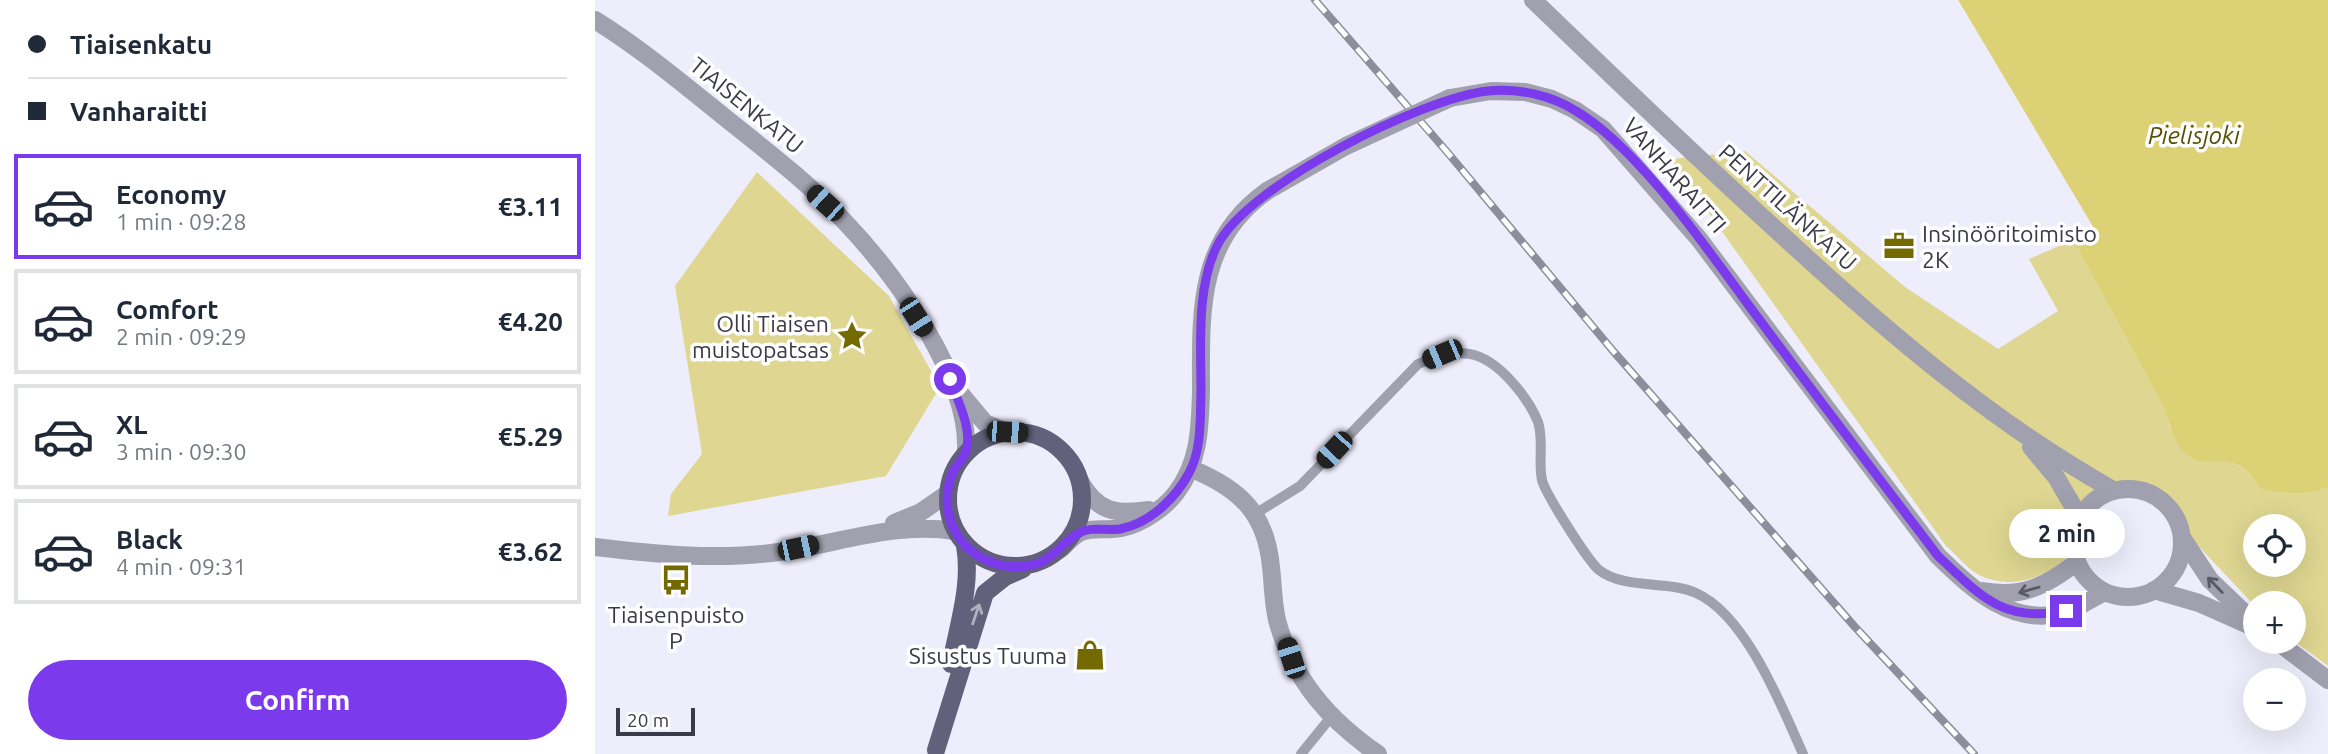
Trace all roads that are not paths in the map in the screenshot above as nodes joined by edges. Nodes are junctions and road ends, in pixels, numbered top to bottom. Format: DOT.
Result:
graph roads {
  1 [pos="1533,0"];
  2 [pos="595,20"];
  3 [pos="950,379"];
  4 [pos="1007,432"];
  5 [pos="2023,436"];
  6 [pos="966,452"];
  7 [pos="1192,469"];
  8 [pos="1080,481"];
  9 [pos="2113,490"];
  10 [pos="947,494"];
  11 [pos="1159,509"];
  12 [pos="1255,514"];
  13 [pos="2080,518"];
  14 [pos="955,531"];
  15 [pos="871,533"];
  16 [pos="2183,539"];
  17 [pos="965,546"];
  18 [pos="595,547"];
  19 [pos="1061,549"];
  20 [pos="1041,562"];
  21 [pos="2077,562"];
  22 [pos="1973,590"];
  23 [pos="2154,590"];
  24 [pos="2105,592"];
  25 [pos="2243,613"];
  26 [pos="2243,621"];
  27 [pos="2294,654"];
  28 [pos="2328,680"];
  29 [pos="1331,717"];
  30 [pos="936,752"];
  31 [pos="1301,754"];
  32 [pos="1378,754"];
  33 [pos="1803,754"];
  1 -- 5 [label="street, PENTTILÄNKATU"];
  2 -- 3 [label="street, TIAISENKATU"];
  3 -- 4 [label="street, TIAISENKATU"];
  3 -- 6 [label="street, TIAISENKATU"];
  4 -- 6 [label="main road"];
  4 -- 8 [label="main road"];
  5 -- 9 [label="street, PENTTILÄNKATU"];
  5 -- 13 [label="street, PENTTILÄNKATU"];
  6 -- 10 [label="main road"];
  7 -- 11 [label="street, VANHARAITTI"];
  7 -- 12 [label="street"];
  7 -- 22 [label="street, VANHARAITTI, bridge"];
  8 -- 11 [label="street"];
  8 -- 19 [label="main road"];
  9 -- 13 [label="street"];
  9 -- 16 [label="street"];
  10 -- 14 [label="main road"];
  10 -- 15 [label="street"];
  11 -- 19 [label="street, VANHARAITTI"];
  12 -- 29 [label="street"];
  12 -- 33 [label="lane"];
  13 -- 21 [label="street"];
  14 -- 15 [label="street"];
  14 -- 17 [label="main road"];
  15 -- 18 [label="street"];
  16 -- 23 [label="street"];
  25 -- 16 [label="street, one-way"];
  17 -- 20 [label="main road"];
  17 -- 30 [label="main road"];
  19 -- 20 [label="main road"];
  30 -- 20 [label="main road, one-way"];
  21 -- 22 [label="street, one-way"];
  21 -- 24 [label="street"];
  22 -- 24 [label="street, VANHARAITTI"];
  23 -- 24 [label="street"];
  23 -- 26 [label="street"];
  27 -- 28 [label="street"];
  29 -- 31 [label="lane"];
  29 -- 32 [label="street"];
}
